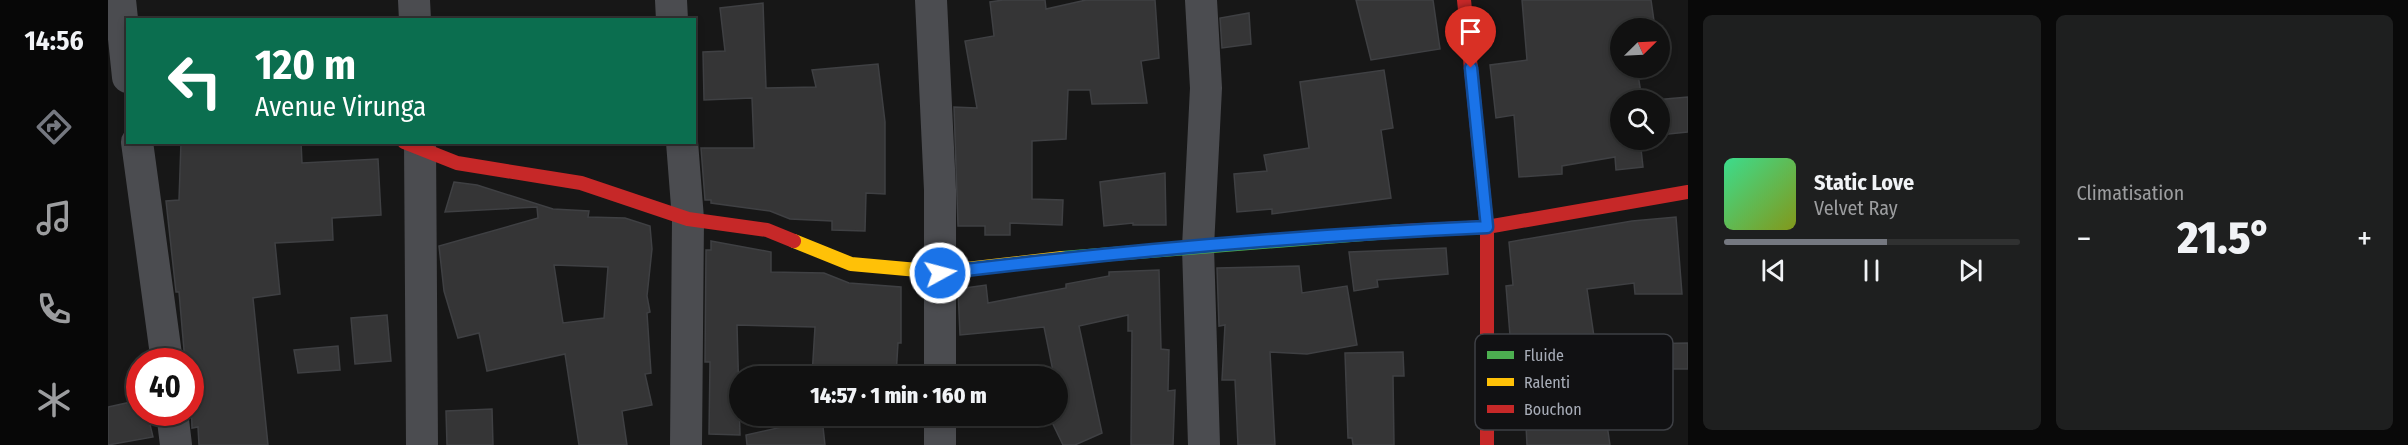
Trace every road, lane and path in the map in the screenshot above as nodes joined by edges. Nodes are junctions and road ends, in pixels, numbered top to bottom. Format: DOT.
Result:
graph roads {
  1 [pos="120,0"];
  2 [pos="414,0"];
  3 [pos="671,0"];
  4 [pos="931,0"];
  5 [pos="1201,0"];
  6 [pos="1464,0"];
  7 [pos="415,18"];
  8 [pos="672,18"];
  9 [pos="119,28"];
  10 [pos="126,66"];
  11 [pos="137,144"];
  12 [pos="415,144"];
  13 [pos="682,144"];
  14 [pos="1688,192"];
  15 [pos="688,219"];
  16 [pos="1487,227"];
  17 [pos="1198,247"];
  18 [pos="940,273"];
  19 [pos="1487,334"];
  20 [pos="165,348"];
  21 [pos="940,366"];
  22 [pos="174,426"];
  23 [pos="940,426"];
  24 [pos="176,445"];
  25 [pos="422,445"];
  26 [pos="686,445"];
  27 [pos="940,445"];
  28 [pos="1204,445"];
  1 -- 9 [label="street"];
  2 -- 7 [label="street"];
  3 -- 8 [label="street"];
  4 -- 18 [label="street"];
  5 -- 17 [label="street"];
  6 -- 16 [label="street"];
  9 -- 10 [label="street"];
  11 -- 20 [label="street"];
  12 -- 15 [label="street"];
  12 -- 25 [label="street"];
  13 -- 15 [label="street"];
  14 -- 16 [label="street"];
  15 -- 18 [label="street"];
  15 -- 26 [label="street"];
  16 -- 17 [label="street"];
  16 -- 19 [label="street"];
  17 -- 18 [label="street"];
  17 -- 28 [label="street"];
  18 -- 21 [label="street"];
  22 -- 24 [label="street"];
  23 -- 27 [label="street"];
}
